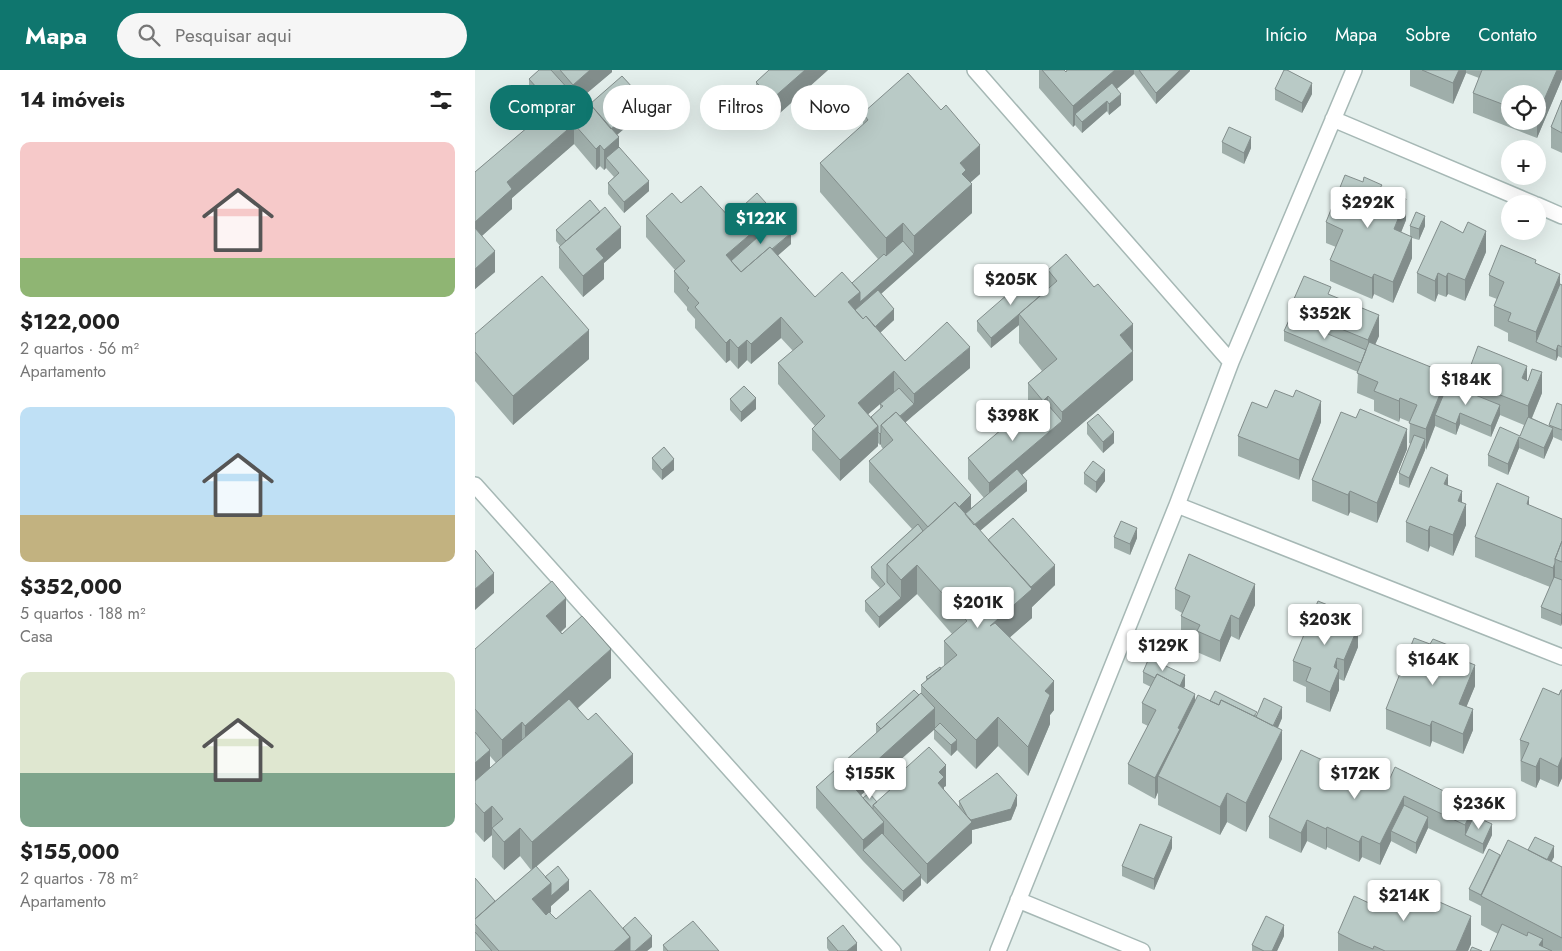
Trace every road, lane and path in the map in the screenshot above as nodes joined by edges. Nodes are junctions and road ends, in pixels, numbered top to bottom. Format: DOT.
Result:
graph roads {
  1 [pos="975,70"];
  2 [pos="1354,70"];
  3 [pos="1333,119"];
  4 [pos="1513,195"];
  5 [pos="1546,209"];
  6 [pos="1562,216"];
  7 [pos="1231,362"];
  8 [pos="475,485"];
  9 [pos="1177,505"];
  10 [pos="1562,657"];
  11 [pos="1018,900"];
  12 [pos="893,951"];
  13 [pos="998,951"];
  14 [pos="1142,951"];
  1 -- 7 [label="street"];
  2 -- 3 [label="street"];
  3 -- 4 [label="street"];
  3 -- 7 [label="street"];
  5 -- 6 [label="street"];
  7 -- 9 [label="street"];
  8 -- 12 [label="street"];
  9 -- 10 [label="street"];
  9 -- 11 [label="street"];
  11 -- 13 [label="street"];
  11 -- 14 [label="street"];
}
